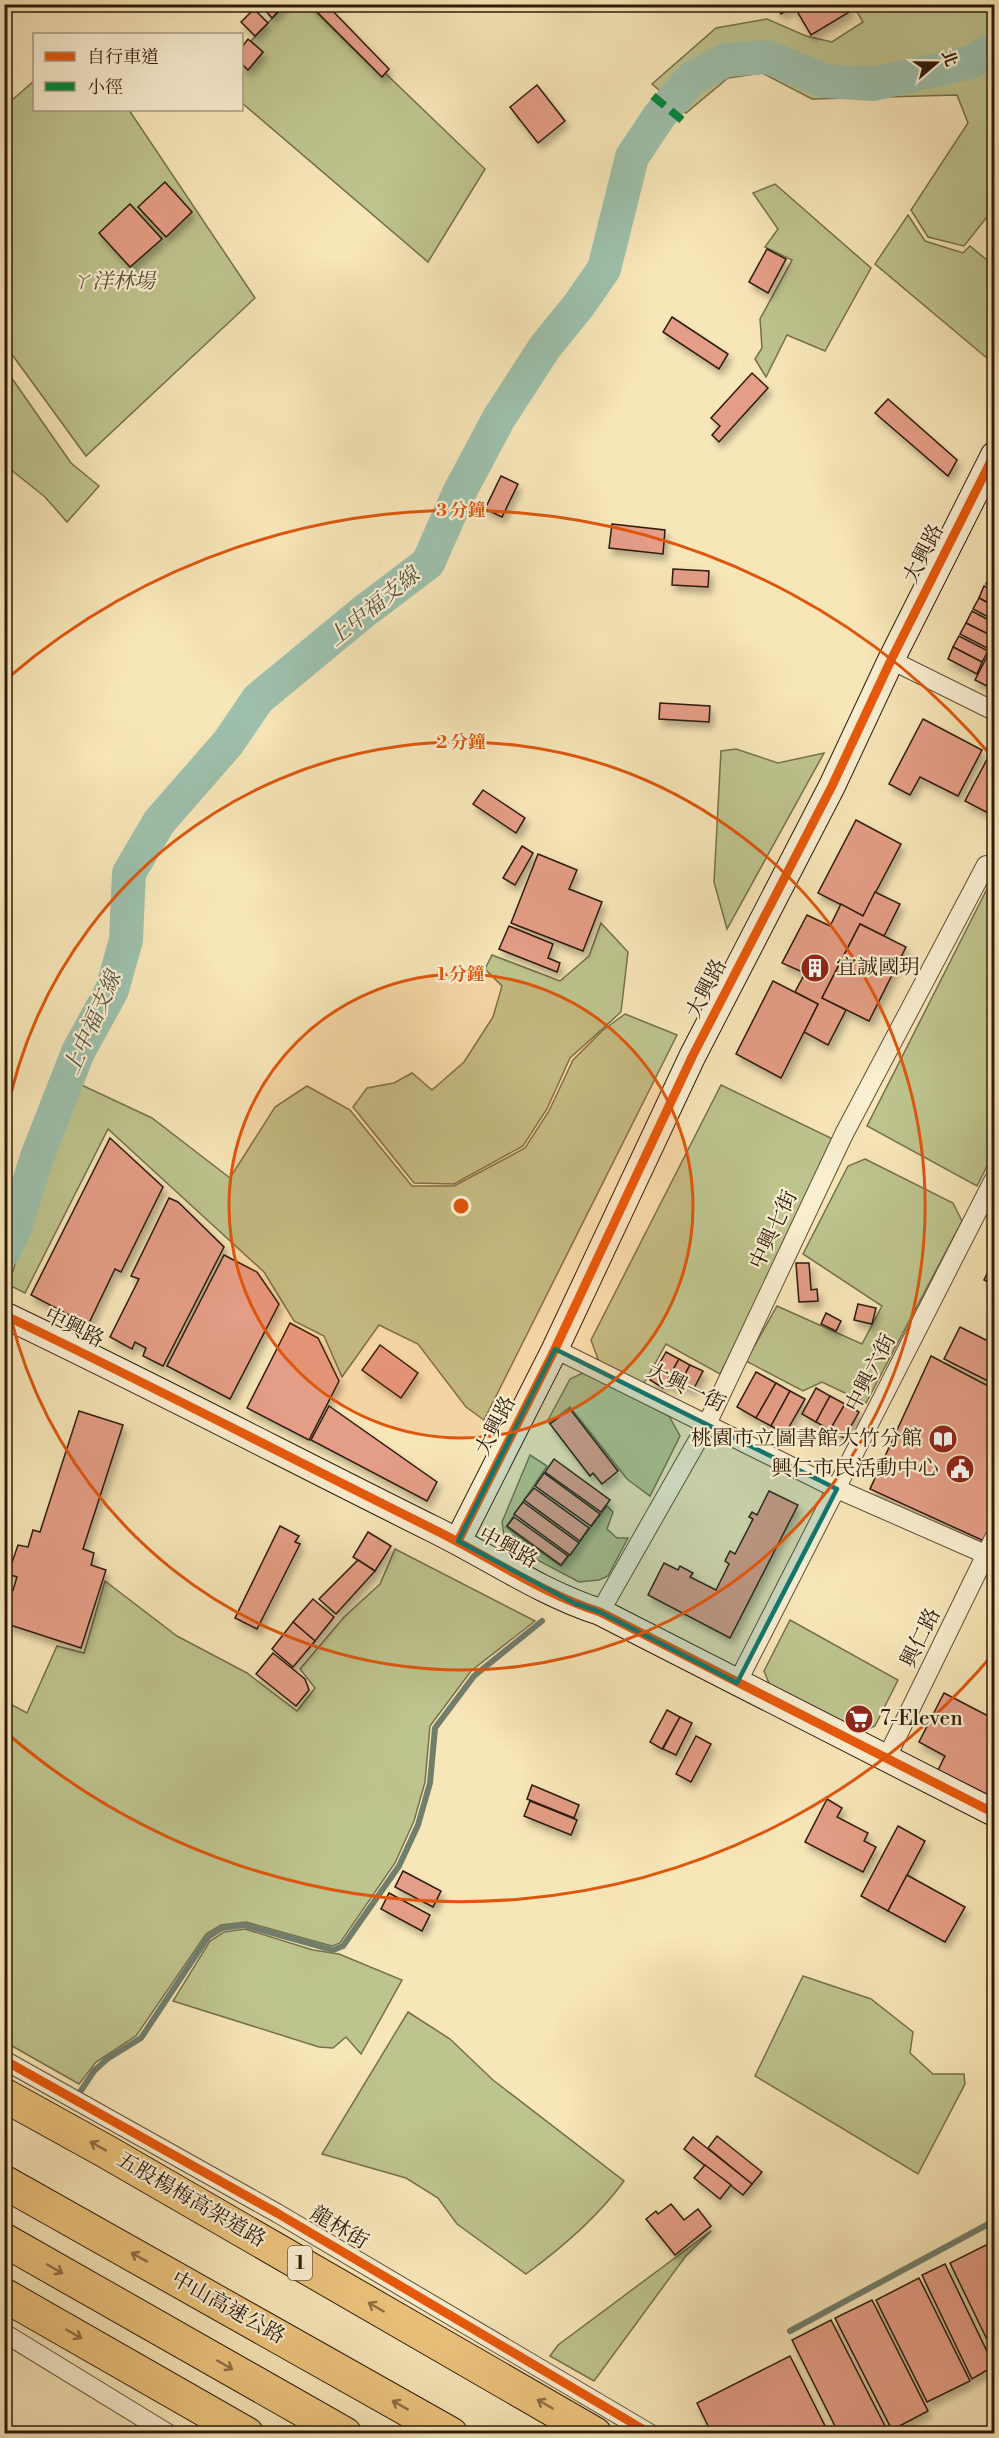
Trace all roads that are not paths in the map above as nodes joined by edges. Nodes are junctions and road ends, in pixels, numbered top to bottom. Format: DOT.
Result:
graph roads {
  1 [pos="994,455"];
  2 [pos="891,660"];
  3 [pos="994,711"];
  4 [pos="986,865"];
  5 [pos="994,1179"];
  6 [pos="4,1315"];
  7 [pos="555,1349"];
  8 [pos="707,1424"];
  9 [pos="837,1489"];
  10 [pos="458,1541"];
  11 [pos="992,1550"];
  12 [pos="600,1611"];
  13 [pos="736,1683"];
  14 [pos="887,1757"];
  15 [pos="994,1814"];
  16 [pos="4,2060"];
  17 [pos="4,2095"];
  18 [pos="4,2181"];
  19 [pos="4,2240"];
  20 [pos="4,2295"];
  21 [pos="4,2333"];
  22 [pos="169,2433"];
  23 [pos="247,2433"];
  24 [pos="345,2433"];
  25 [pos="451,2433"];
  26 [pos="595,2433"];
  27 [pos="651,2433"];
  1 -- 2 [label="street, 大興路"];
  2 -- 3 [label="street"];
  2 -- 7 [label="street, 大興路"];
  4 -- 8 [label="street, 中興七街"];
  5 -- 9 [label="street, 中興六街"];
  6 -- 10 [label="street, 中興路"];
  7 -- 8 [label="street, 大興一街"];
  7 -- 10 [label="street, 大興路"];
  8 -- 9 [label="street, 大興一街"];
  8 -- 12 [label="street, 中興七街"];
  9 -- 11 [label="street, 大興一街"];
  9 -- 13 [label="street, 中興六街"];
  10 -- 12 [label="street, 中興路"];
  11 -- 14 [label="street, 興仁路"];
  12 -- 13 [label="street, 中興路"];
  13 -- 14 [label="street, 中興路"];
  14 -- 15 [label="street, 中興路"];
  16 -- 27 [label="street, 龍林街"];
  26 -- 17 [label="highway, 五股楊梅高架道路 / 1, one-way"];
  25 -- 18 [label="highway, 中山高速公路, one-way"];
  19 -- 24 [label="highway, one-way"];
  20 -- 23 [label="highway, one-way"];
  21 -- 22 [label="street"];
}
